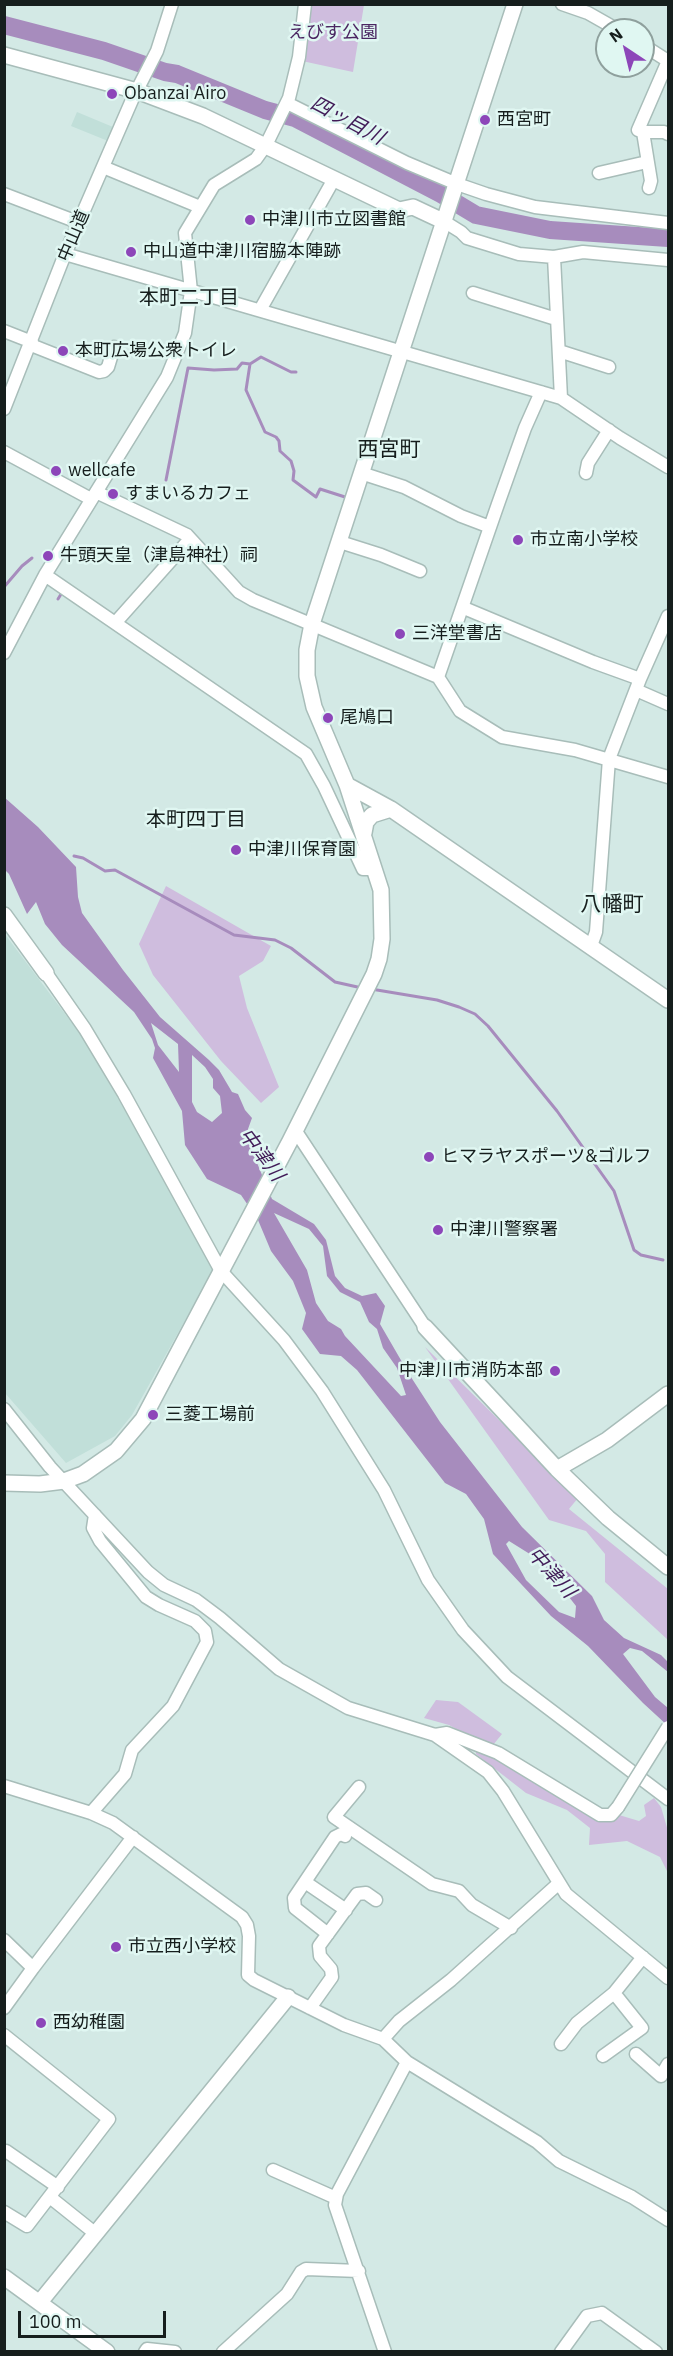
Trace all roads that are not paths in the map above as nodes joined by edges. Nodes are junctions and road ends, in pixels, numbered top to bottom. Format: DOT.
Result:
graph roads {
  1 [pos="172,4"];
  2 [pos="305,4"];
  3 [pos="515,4"];
  4 [pos="562,4"];
  5 [pos="597,18"];
  6 [pos="655,53"];
  7 [pos="4,55"];
  8 [pos="668,62"];
  9 [pos="140,86"];
  10 [pos="286,105"];
  11 [pos="643,132"];
  12 [pos="669,134"];
  13 [pos="269,139"];
  14 [pos="647,162"];
  15 [pos="103,167"];
  16 [pos="599,173"];
  17 [pos="334,179"];
  18 [pos="456,188"];
  19 [pos="649,188"];
  20 [pos="4,194"];
  21 [pos="200,207"];
  22 [pos="445,219"];
  23 [pos="80,223"];
  24 [pos="669,223"];
  25 [pos="65,254"];
  26 [pos="554,256"];
  27 [pos="669,260"];
  28 [pos="191,291"];
  29 [pos="473,292"];
  30 [pos="260,310"];
  31 [pos="556,319"];
  32 [pos="4,331"];
  33 [pos="32,344"];
  34 [pos="114,347"];
  35 [pos="559,351"];
  36 [pos="402,352"];
  37 [pos="609,367"];
  38 [pos="541,392"];
  39 [pos="561,398"];
  40 [pos="4,409"];
  41 [pos="609,430"];
  42 [pos="4,452"];
  43 [pos="669,467"];
  44 [pos="361,473"];
  45 [pos="586,473"];
  46 [pos="94,496"];
  47 [pos="490,527"];
  48 [pos="190,539"];
  49 [pos="340,542"];
  50 [pos="420,571"];
  51 [pos="45,575"];
  52 [pos="464,608"];
  53 [pos="669,616"];
  54 [pos="116,622"];
  55 [pos="312,624"];
  56 [pos="8,638"];
  57 [pos="4,653"];
  58 [pos="438,677"];
  59 [pos="638,684"];
  60 [pos="669,704"];
  61 [pos="609,759"];
  62 [pos="669,777"];
  63 [pos="348,785"];
  64 [pos="391,808"];
  65 [pos="364,833"];
  66 [pos="374,869"];
  67 [pos="4,915"];
  68 [pos="591,946"];
  69 [pos="46,973"];
  70 [pos="669,1000"];
  71 [pos="292,1136"];
  72 [pos="221,1271"];
  73 [pos="425,1327"];
  74 [pos="669,1394"];
  75 [pos="4,1409"];
  76 [pos="557,1470"];
  77 [pos="64,1481"];
  78 [pos="4,1484"];
  79 [pos="95,1515"];
  80 [pos="669,1567"];
  81 [pos="669,1727"];
  82 [pos="435,1735"];
  83 [pos="4,1786"];
  84 [pos="359,1787"];
  85 [pos="669,1799"];
  86 [pos="91,1813"];
  87 [pos="345,1836"];
  88 [pos="133,1837"];
  89 [pos="305,1882"];
  90 [pos="558,1884"];
  91 [pos="375,1900"];
  92 [pos="346,1910"];
  93 [pos="511,1928"];
  94 [pos="328,1934"];
  95 [pos="4,1940"];
  96 [pos="643,1957"];
  97 [pos="33,1968"];
  98 [pos="669,1978"];
  99 [pos="614,1993"];
  100 [pos="288,1997"];
  101 [pos="4,2008"];
  102 [pos="310,2008"];
  103 [pos="4,2035"];
  104 [pos="383,2039"];
  105 [pos="561,2044"];
  106 [pos="636,2054"];
  107 [pos="603,2056"];
  108 [pos="407,2062"];
  109 [pos="669,2064"];
  110 [pos="6,2151"];
  111 [pos="273,2170"];
  112 [pos="54,2193"];
  113 [pos="336,2198"];
  114 [pos="4,2212"];
  115 [pos="669,2220"];
  116 [pos="96,2234"];
  117 [pos="359,2271"];
  118 [pos="4,2277"];
  119 [pos="40,2302"];
  120 [pos="641,2341"];
  121 [pos="107,2352"];
  122 [pos="145,2352"];
  123 [pos="175,2352"];
  124 [pos="223,2352"];
  125 [pos="385,2352"];
  126 [pos="561,2352"];
  127 [pos="634,2352"];
  128 [pos="656,2352"];
  1 -- 9 [label="street, 中山道"];
  2 -- 10 [label="street"];
  3 -- 18 [label="street"];
  4 -- 5 [label="street"];
  6 -- 8 [label="street"];
  7 -- 9 [label="street"];
  8 -- 11 [label="street"];
  9 -- 13 [label="street"];
  9 -- 15 [label="street, 中山道"];
  10 -- 13 [label="street"];
  10 -- 18 [label="street"];
  11 -- 12 [label="street"];
  11 -- 14 [label="street"];
  13 -- 17 [label="street"];
  13 -- 21 [label="street"];
  14 -- 16 [label="street"];
  14 -- 19 [label="street"];
  15 -- 21 [label="street"];
  15 -- 23 [label="street, 中山道"];
  17 -- 22 [label="street"];
  17 -- 30 [label="street"];
  18 -- 22 [label="street"];
  18 -- 24 [label="street"];
  20 -- 23 [label="street"];
  21 -- 28 [label="street"];
  22 -- 26 [label="street"];
  22 -- 36 [label="street"];
  23 -- 25 [label="street, 中山道"];
  25 -- 28 [label="street"];
  25 -- 33 [label="street, 中山道"];
  26 -- 27 [label="street"];
  26 -- 31 [label="street"];
  28 -- 30 [label="street"];
  28 -- 46 [label="street"];
  29 -- 31 [label="street"];
  30 -- 36 [label="street"];
  31 -- 35 [label="street"];
  32 -- 33 [label="street"];
  33 -- 34 [label="street"];
  33 -- 40 [label="street, 中山道"];
  35 -- 37 [label="street"];
  35 -- 39 [label="street"];
  36 -- 38 [label="street"];
  36 -- 44 [label="street"];
  38 -- 39 [label="street"];
  38 -- 47 [label="street"];
  39 -- 41 [label="street"];
  41 -- 43 [label="street"];
  41 -- 45 [label="street"];
  42 -- 46 [label="street"];
  44 -- 47 [label="street"];
  44 -- 49 [label="street"];
  46 -- 48 [label="street"];
  46 -- 51 [label="street"];
  47 -- 52 [label="street"];
  48 -- 54 [label="street"];
  48 -- 55 [label="street"];
  49 -- 50 [label="street"];
  49 -- 55 [label="street"];
  51 -- 54 [label="street"];
  51 -- 56 [label="street"];
  52 -- 58 [label="street"];
  52 -- 59 [label="street"];
  53 -- 59 [label="street"];
  54 -- 66 [label="street"];
  55 -- 58 [label="street"];
  55 -- 63 [label="street"];
  56 -- 57 [label="street"];
  58 -- 61 [label="street"];
  59 -- 60 [label="street"];
  59 -- 61 [label="street"];
  61 -- 62 [label="street"];
  61 -- 68 [label="street"];
  63 -- 64 [label="street"];
  63 -- 65 [label="street"];
  64 -- 65 [label="street"];
  64 -- 68 [label="street"];
  65 -- 66 [label="street"];
  66 -- 71 [label="street"];
  67 -- 69 [label="street"];
  68 -- 70 [label="street"];
  69 -- 72 [label="street"];
  71 -- 72 [label="street"];
  71 -- 73 [label="street"];
  72 -- 77 [label="street"];
  72 -- 85 [label="street"];
  73 -- 76 [label="street"];
  74 -- 76 [label="street"];
  75 -- 77 [label="street"];
  76 -- 80 [label="street"];
  77 -- 78 [label="street"];
  77 -- 79 [label="street"];
  79 -- 82 [label="street"];
  79 -- 86 [label="street"];
  81 -- 82 [label="street, bridge"];
  82 -- 90 [label="street"];
  83 -- 86 [label="street"];
  84 -- 93 [label="street"];
  86 -- 88 [label="street"];
  87 -- 89 [label="street"];
  88 -- 97 [label="street"];
  88 -- 100 [label="street"];
  89 -- 92 [label="street"];
  89 -- 94 [label="street"];
  90 -- 93 [label="street"];
  90 -- 96 [label="street"];
  91 -- 92 [label="street"];
  92 -- 94 [label="street"];
  93 -- 104 [label="street"];
  94 -- 102 [label="street"];
  95 -- 97 [label="street"];
  96 -- 98 [label="street"];
  96 -- 99 [label="street"];
  97 -- 101 [label="street"];
  99 -- 105 [label="street"];
  99 -- 107 [label="street"];
  100 -- 102 [label="street"];
  100 -- 116 [label="street"];
  102 -- 104 [label="street"];
  103 -- 112 [label="street"];
  104 -- 108 [label="street"];
  106 -- 109 [label="street"];
  108 -- 113 [label="street"];
  108 -- 115 [label="street"];
  110 -- 112 [label="street"];
  111 -- 113 [label="street"];
  112 -- 114 [label="street"];
  112 -- 116 [label="street"];
  113 -- 117 [label="street"];
  116 -- 119 [label="street"];
  117 -- 124 [label="street"];
  117 -- 125 [label="street"];
  118 -- 119 [label="street"];
  119 -- 121 [label="street"];
  120 -- 126 [label="street"];
  120 -- 127 [label="street"];
  120 -- 128 [label="street"];
  122 -- 123 [label="street"];
}
